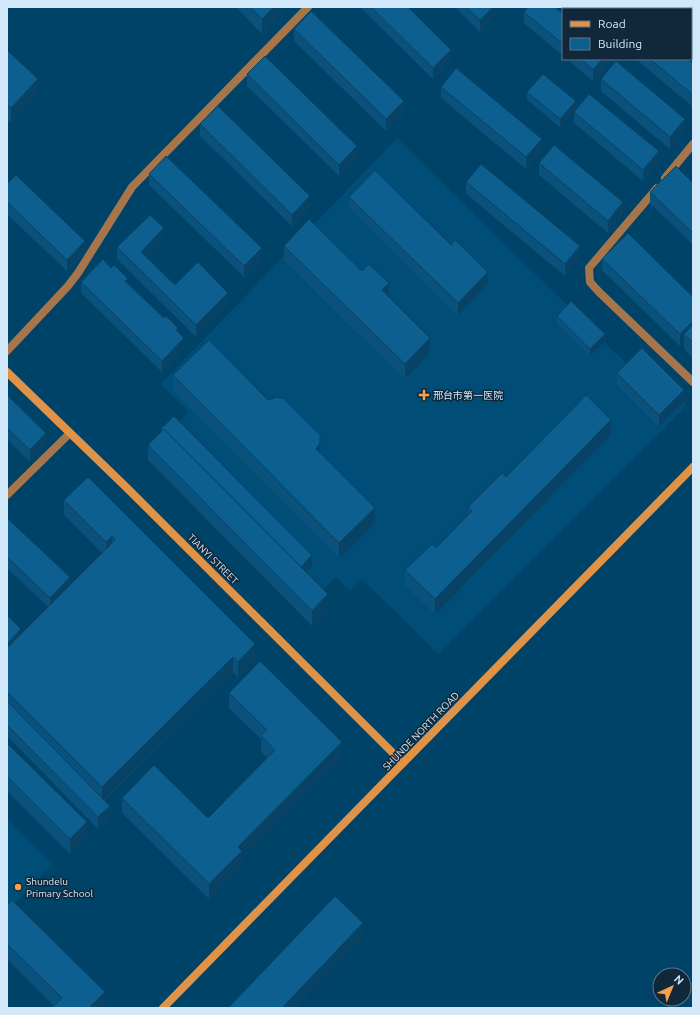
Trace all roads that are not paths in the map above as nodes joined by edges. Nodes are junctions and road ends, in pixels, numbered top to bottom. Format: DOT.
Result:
graph roads {
  1 [pos="308,7"];
  2 [pos="693,144"];
  3 [pos="7,351"];
  4 [pos="7,372"];
  5 [pos="693,382"];
  6 [pos="70,433"];
  7 [pos="693,467"];
  8 [pos="7,495"];
  9 [pos="403,763"];
  10 [pos="163,1008"];
  1 -- 3 [label="street"];
  2 -- 5 [label="street"];
  4 -- 6 [label="street, TIANYI STREET"];
  6 -- 8 [label="street"];
  6 -- 9 [label="street, TIANYI STREET"];
  7 -- 9 [label="street, SHUNDE NORTH ROAD"];
  9 -- 10 [label="street, SHUNDE NORTH ROAD"];
}
